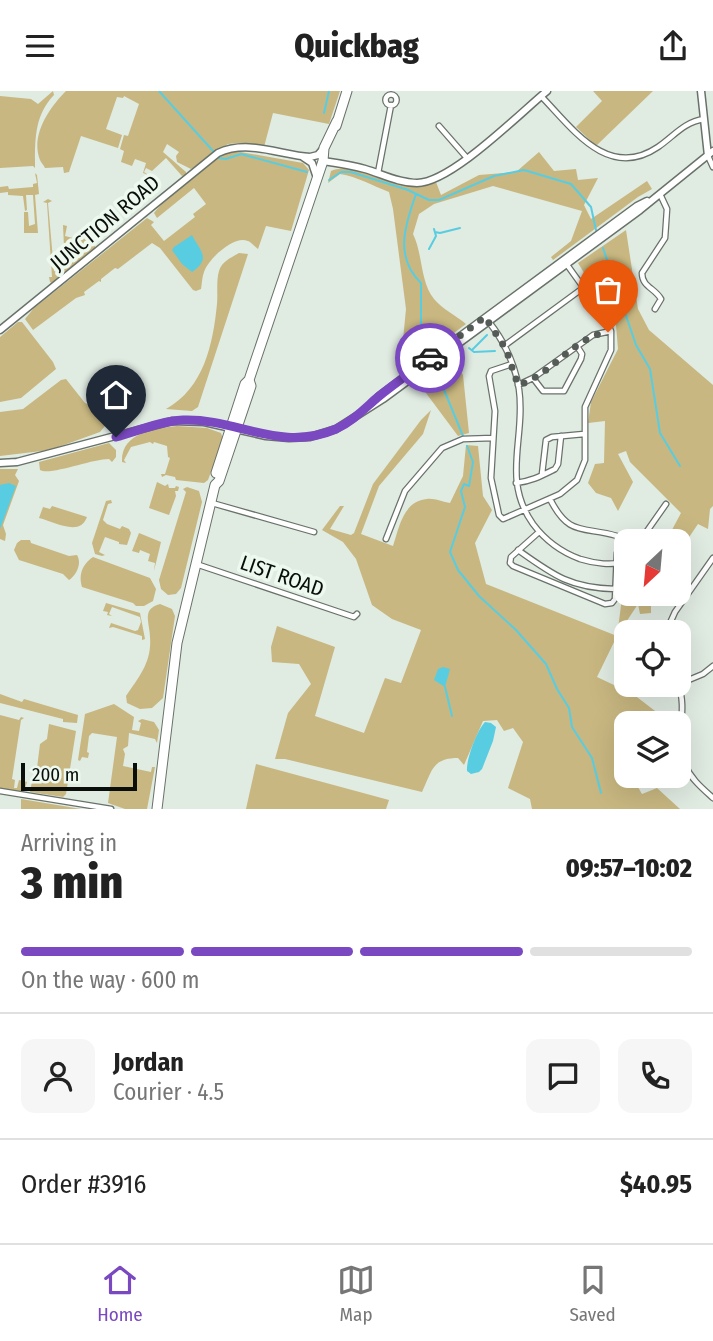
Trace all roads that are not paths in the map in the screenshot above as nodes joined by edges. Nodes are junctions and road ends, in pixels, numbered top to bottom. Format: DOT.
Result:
graph roads {
  1 [pos="347,91"];
  2 [pos="701,91"];
  3 [pos="544,93"];
  4 [pos="391,105"];
  5 [pos="704,119"];
  6 [pos="337,121"];
  7 [pos="439,126"];
  8 [pos="705,139"];
  9 [pos="713,143"];
  10 [pos="324,148"];
  11 [pos="710,153"];
  12 [pos="301,156"];
  13 [pos="467,158"];
  14 [pos="323,160"];
  15 [pos="713,167"];
  16 [pos="378,173"];
  17 [pos="317,179"];
  18 [pos="656,196"];
  19 [pos="565,262"];
  20 [pos="583,288"];
  21 [pos="655,309"];
  22 [pos="487,319"];
  23 [pos="0,330"];
  24 [pos="611,331"];
  25 [pos="504,346"];
  26 [pos="577,346"];
  27 [pos="512,364"];
  28 [pos="533,378"];
  29 [pos="518,385"];
  30 [pos="233,428"];
  31 [pos="584,434"];
  32 [pos="561,436"];
  33 [pos="493,438"];
  34 [pos="0,463"];
  35 [pos="542,474"];
  36 [pos="516,483"];
  37 [pos="550,499"];
  38 [pos="211,502"];
  39 [pos="666,504"];
  40 [pos="524,509"];
  41 [pos="648,529"];
  42 [pos="314,532"];
  43 [pos="539,532"];
  44 [pos="614,535"];
  45 [pos="386,539"];
  46 [pos="518,550"];
  47 [pos="713,558"];
  48 [pos="196,563"];
  49 [pos="614,563"];
  50 [pos="614,589"];
  51 [pos="614,595"];
  52 [pos="357,614"];
  53 [pos="671,620"];
  54 [pos="713,666"];
  55 [pos="691,679"];
  56 [pos="682,697"];
  57 [pos="0,791"];
  58 [pos="713,798"];
  59 [pos="111,809"];
  60 [pos="155,809"];
  1 -- 6 [label="highway"];
  2 -- 5 [label="street"];
  3 -- 5 [label="street"];
  3 -- 13 [label="street"];
  4 -- 16 [label="street"];
  5 -- 8 [label="street"];
  6 -- 10 [label="highway"];
  6 -- 14 [label="highway"];
  7 -- 13 [label="street"];
  8 -- 9 [label="street"];
  8 -- 11 [label="street"];
  10 -- 12 [label="street"];
  10 -- 14 [label="highway"];
  11 -- 15 [label="street"];
  11 -- 18 [label="street"];
  12 -- 17 [label="street"];
  12 -- 23 [label="street, JUNCTION ROAD"];
  13 -- 16 [label="street"];
  14 -- 16 [label="street"];
  14 -- 17 [label="highway"];
  17 -- 30 [label="highway"];
  18 -- 19 [label="street"];
  18 -- 21 [label="street"];
  19 -- 20 [label="street"];
  19 -- 22 [label="street"];
  20 -- 24 [label="street"];
  20 -- 25 [label="street"];
  22 -- 25 [label="street"];
  22 -- 30 [label="street"];
  24 -- 26 [label="street"];
  24 -- 31 [label="street"];
  25 -- 27 [label="street"];
  26 -- 28 [label="street"];
  26 -- 28 [label="street"];
  27 -- 29 [label="street"];
  27 -- 33 [label="street"];
  28 -- 29 [label="street"];
  29 -- 36 [label="street"];
  30 -- 34 [label="street"];
  30 -- 38 [label="highway"];
  31 -- 32 [label="street"];
  31 -- 37 [label="street"];
  32 -- 35 [label="street"];
  32 -- 35 [label="street"];
  33 -- 40 [label="street"];
  33 -- 45 [label="street"];
  35 -- 36 [label="street"];
  36 -- 40 [label="street"];
  37 -- 40 [label="street"];
  37 -- 44 [label="street"];
  38 -- 42 [label="street"];
  38 -- 48 [label="highway"];
  39 -- 41 [label="street"];
  40 -- 43 [label="street"];
  43 -- 46 [label="street"];
  43 -- 49 [label="street"];
  46 -- 50 [label="street"];
  46 -- 51 [label="street"];
  47 -- 53 [label="street"];
  48 -- 52 [label="street, LIST ROAD"];
  48 -- 60 [label="highway"];
  54 -- 55 [label="street"];
  56 -- 58 [label="street"];
  57 -- 59 [label="street"];
}
